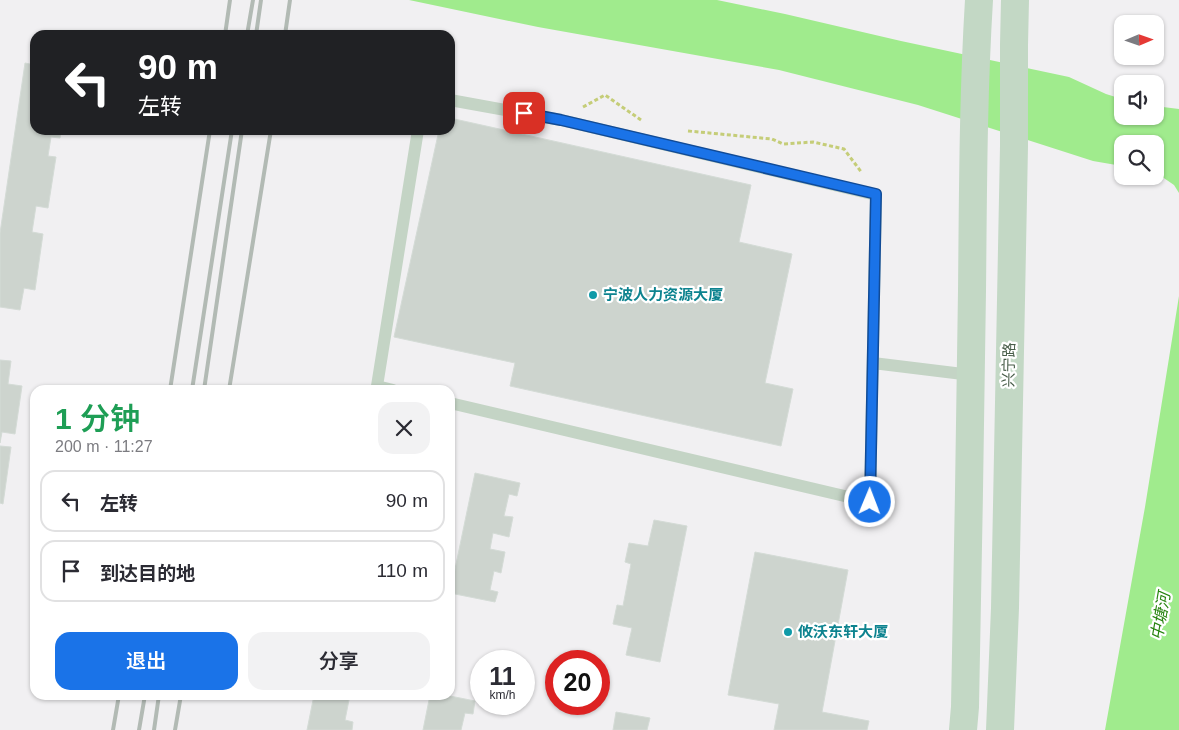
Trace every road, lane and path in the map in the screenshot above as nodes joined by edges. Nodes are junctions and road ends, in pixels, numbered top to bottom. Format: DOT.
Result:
graph roads {
  1 [pos="979,0"];
  2 [pos="1015,0"];
  3 [pos="455,101"];
  4 [pos="561,120"];
  5 [pos="642,121"];
  6 [pos="682,130"];
  7 [pos="417,135"];
  8 [pos="876,194"];
  9 [pos="873,363"];
  10 [pos="971,375"];
  11 [pos="377,385"];
  12 [pos="455,404"];
  13 [pos="962,730"];
  14 [pos="1000,730"];
  1 -- 10 [label="main road"];
  2 -- 14 [label="main road, 兴宁路"];
  3 -- 4 [label="lane"];
  4 -- 5 [label="path"];
  4 -- 8 [label="lane"];
  6 -- 8 [label="path"];
  7 -- 11 [label="lane"];
  8 -- 9 [label="lane"];
  9 -- 10 [label="lane"];
  9 -- 12 [label="lane"];
  10 -- 13 [label="main road"];
}
